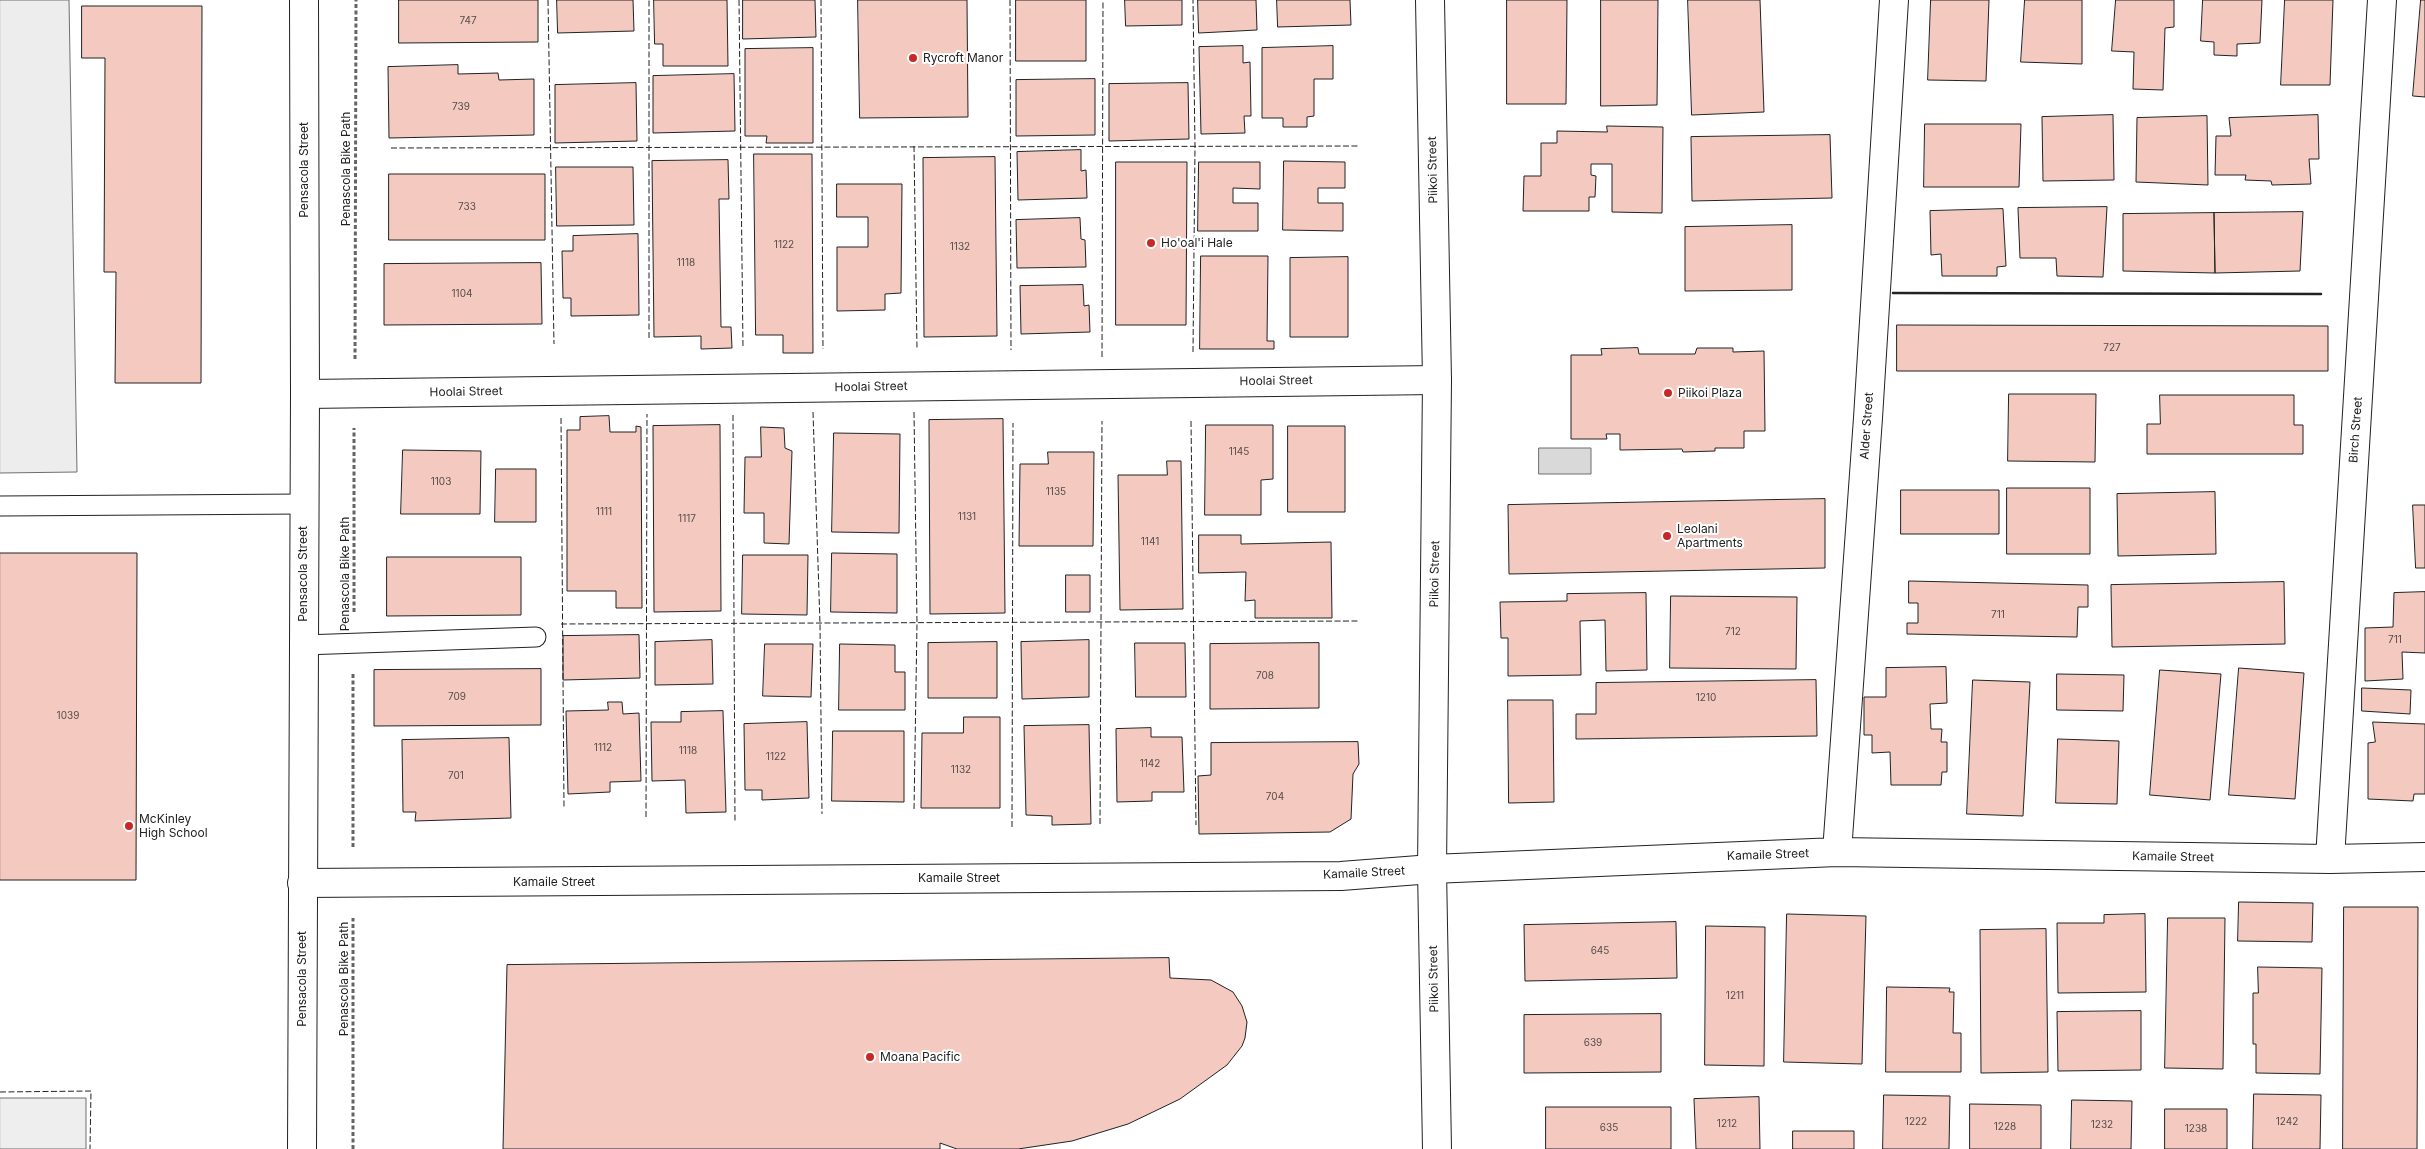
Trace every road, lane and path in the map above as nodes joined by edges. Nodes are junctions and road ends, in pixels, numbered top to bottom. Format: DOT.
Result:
graph roads {
  1 [pos="304,0"];
  2 [pos="356,0"];
  3 [pos="1430,0"];
  4 [pos="1894,0"];
  5 [pos="2382,0"];
  6 [pos="1437,380"];
  7 [pos="305,394"];
  8 [pos="354,394"];
  9 [pos="303,504"];
  10 [pos="0,506"];
  11 [pos="536,637"];
  12 [pos="353,643"];
  13 [pos="303,645"];
  14 [pos="1837,852"];
  15 [pos="2425,857"];
  16 [pos="2330,859"];
  17 [pos="1432,870"];
  18 [pos="302,883"];
  19 [pos="353,883"];
  20 [pos="302,1149"];
  21 [pos="353,1149"];
  22 [pos="1437,1149"];
  1 -- 7 [label="street, Pensacola Street"];
  2 -- 8 [label="path, Penascola Bike Path"];
  3 -- 6 [label="street, Piikoi Street"];
  4 -- 14 [label="street, Alder Street"];
  5 -- 16 [label="street, Birch Street"];
  6 -- 8 [label="street, Hoolai Street"];
  6 -- 17 [label="street, Piikoi Street"];
  7 -- 8 [label="street, Hoolai Street"];
  7 -- 9 [label="street, Pensacola Street"];
  8 -- 12 [label="path, Penascola Bike Path"];
  9 -- 10 [label="lane"];
  9 -- 13 [label="street, Pensacola Street"];
  11 -- 12 [label="lane"];
  12 -- 13 [label="lane"];
  12 -- 19 [label="path, Penascola Bike Path"];
  13 -- 18 [label="street, Pensacola Street"];
  14 -- 16 [label="street, Kamaile Street"];
  14 -- 17 [label="street, Kamaile Street"];
  15 -- 16 [label="street, Kamaile Street"];
  17 -- 19 [label="street, Kamaile Street"];
  17 -- 22 [label="street, Piikoi Street"];
  18 -- 19 [label="street, Kamaile Street"];
  18 -- 20 [label="street, Pensacola Street"];
  19 -- 21 [label="path, Penascola Bike Path"];
}
